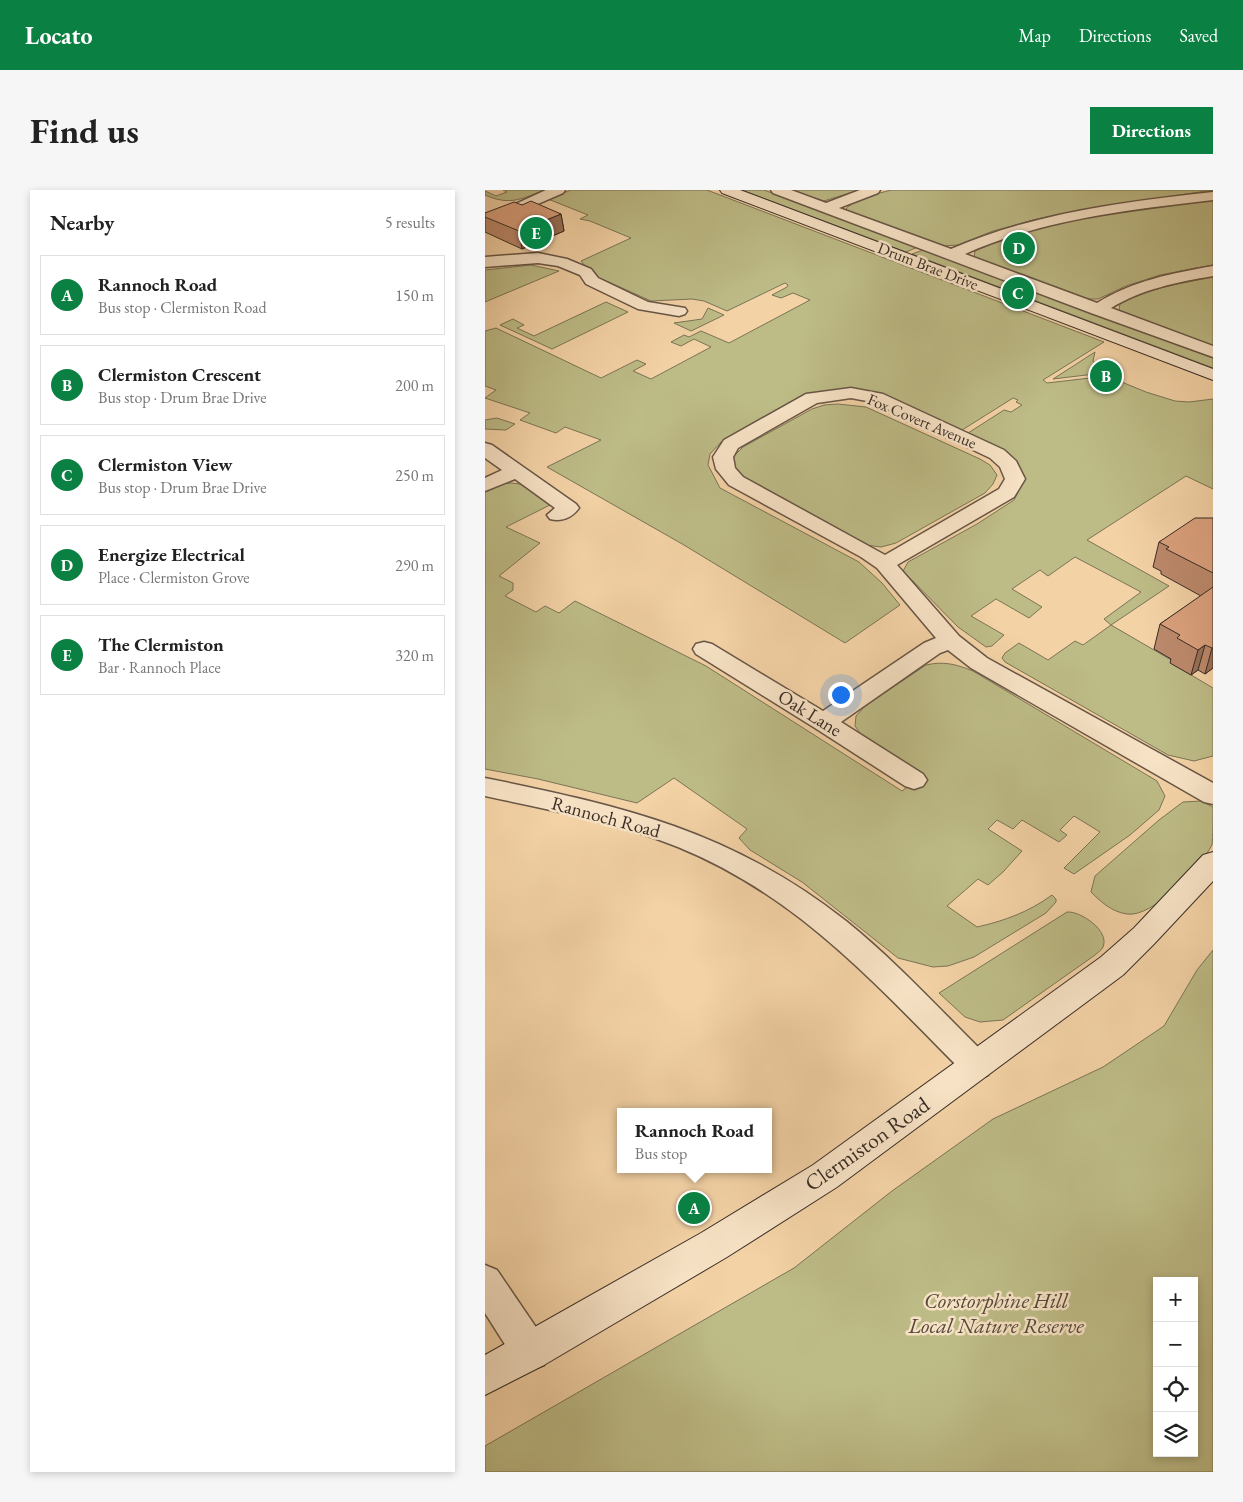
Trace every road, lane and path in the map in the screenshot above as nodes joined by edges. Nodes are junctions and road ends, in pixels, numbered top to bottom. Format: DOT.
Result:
graph roads {
  1 [pos="558,190"];
  2 [pos="727,190"];
  3 [pos="777,190"];
  4 [pos="873,190"];
  5 [pos="1213,196"];
  6 [pos="490,203"];
  7 [pos="826,208"];
  8 [pos="509,211"];
  9 [pos="485,223"];
  10 [pos="951,255"];
  11 [pos="485,262"];
  12 [pos="1213,271"];
  13 [pos="1097,310"];
  14 [pos="679,311"];
  15 [pos="1213,352"];
  16 [pos="1213,375"];
  17 [pos="485,449"];
  18 [pos="516,471"];
  19 [pos="485,484"];
  20 [pos="557,515"];
  21 [pos="884,564"];
  22 [pos="951,641"];
  23 [pos="704,649"];
  24 [pos="824,722"];
  25 [pos="914,780"];
  26 [pos="485,787"];
  27 [pos="1213,794"];
  28 [pos="1213,863"];
  29 [pos="977,1066"];
  30 [pos="485,1282"];
  31 [pos="531,1352"];
  32 [pos="485,1376"];
  1 -- 8 [label="street"];
  2 -- 16 [label="street, Drum Brae Drive"];
  3 -- 7 [label="street, Drum Brae Drive"];
  4 -- 7 [label="street"];
  5 -- 10 [label="street"];
  6 -- 8 [label="street"];
  7 -- 10 [label="street, Drum Brae Drive"];
  8 -- 9 [label="street"];
  10 -- 13 [label="street, Drum Brae Drive"];
  11 -- 14 [label="street"];
  12 -- 13 [label="street"];
  13 -- 15 [label="street, Drum Brae Drive"];
  17 -- 18 [label="street"];
  18 -- 19 [label="street"];
  18 -- 20 [label="street"];
  21 -- 21 [label="street, Fox Covert Avenue"];
  21 -- 22 [label="street, Fox Covert Avenue"];
  22 -- 24 [label="street"];
  22 -- 27 [label="street, Fox Covert Avenue"];
  23 -- 24 [label="street, Oak Lane"];
  24 -- 25 [label="street, Oak Lane"];
  26 -- 29 [label="street, Rannoch Road"];
  28 -- 29 [label="street, Clermiston Road"];
  29 -- 31 [label="street, Clermiston Road"];
  30 -- 31 [label="street"];
  31 -- 32 [label="street, Clermiston Road"];
}
